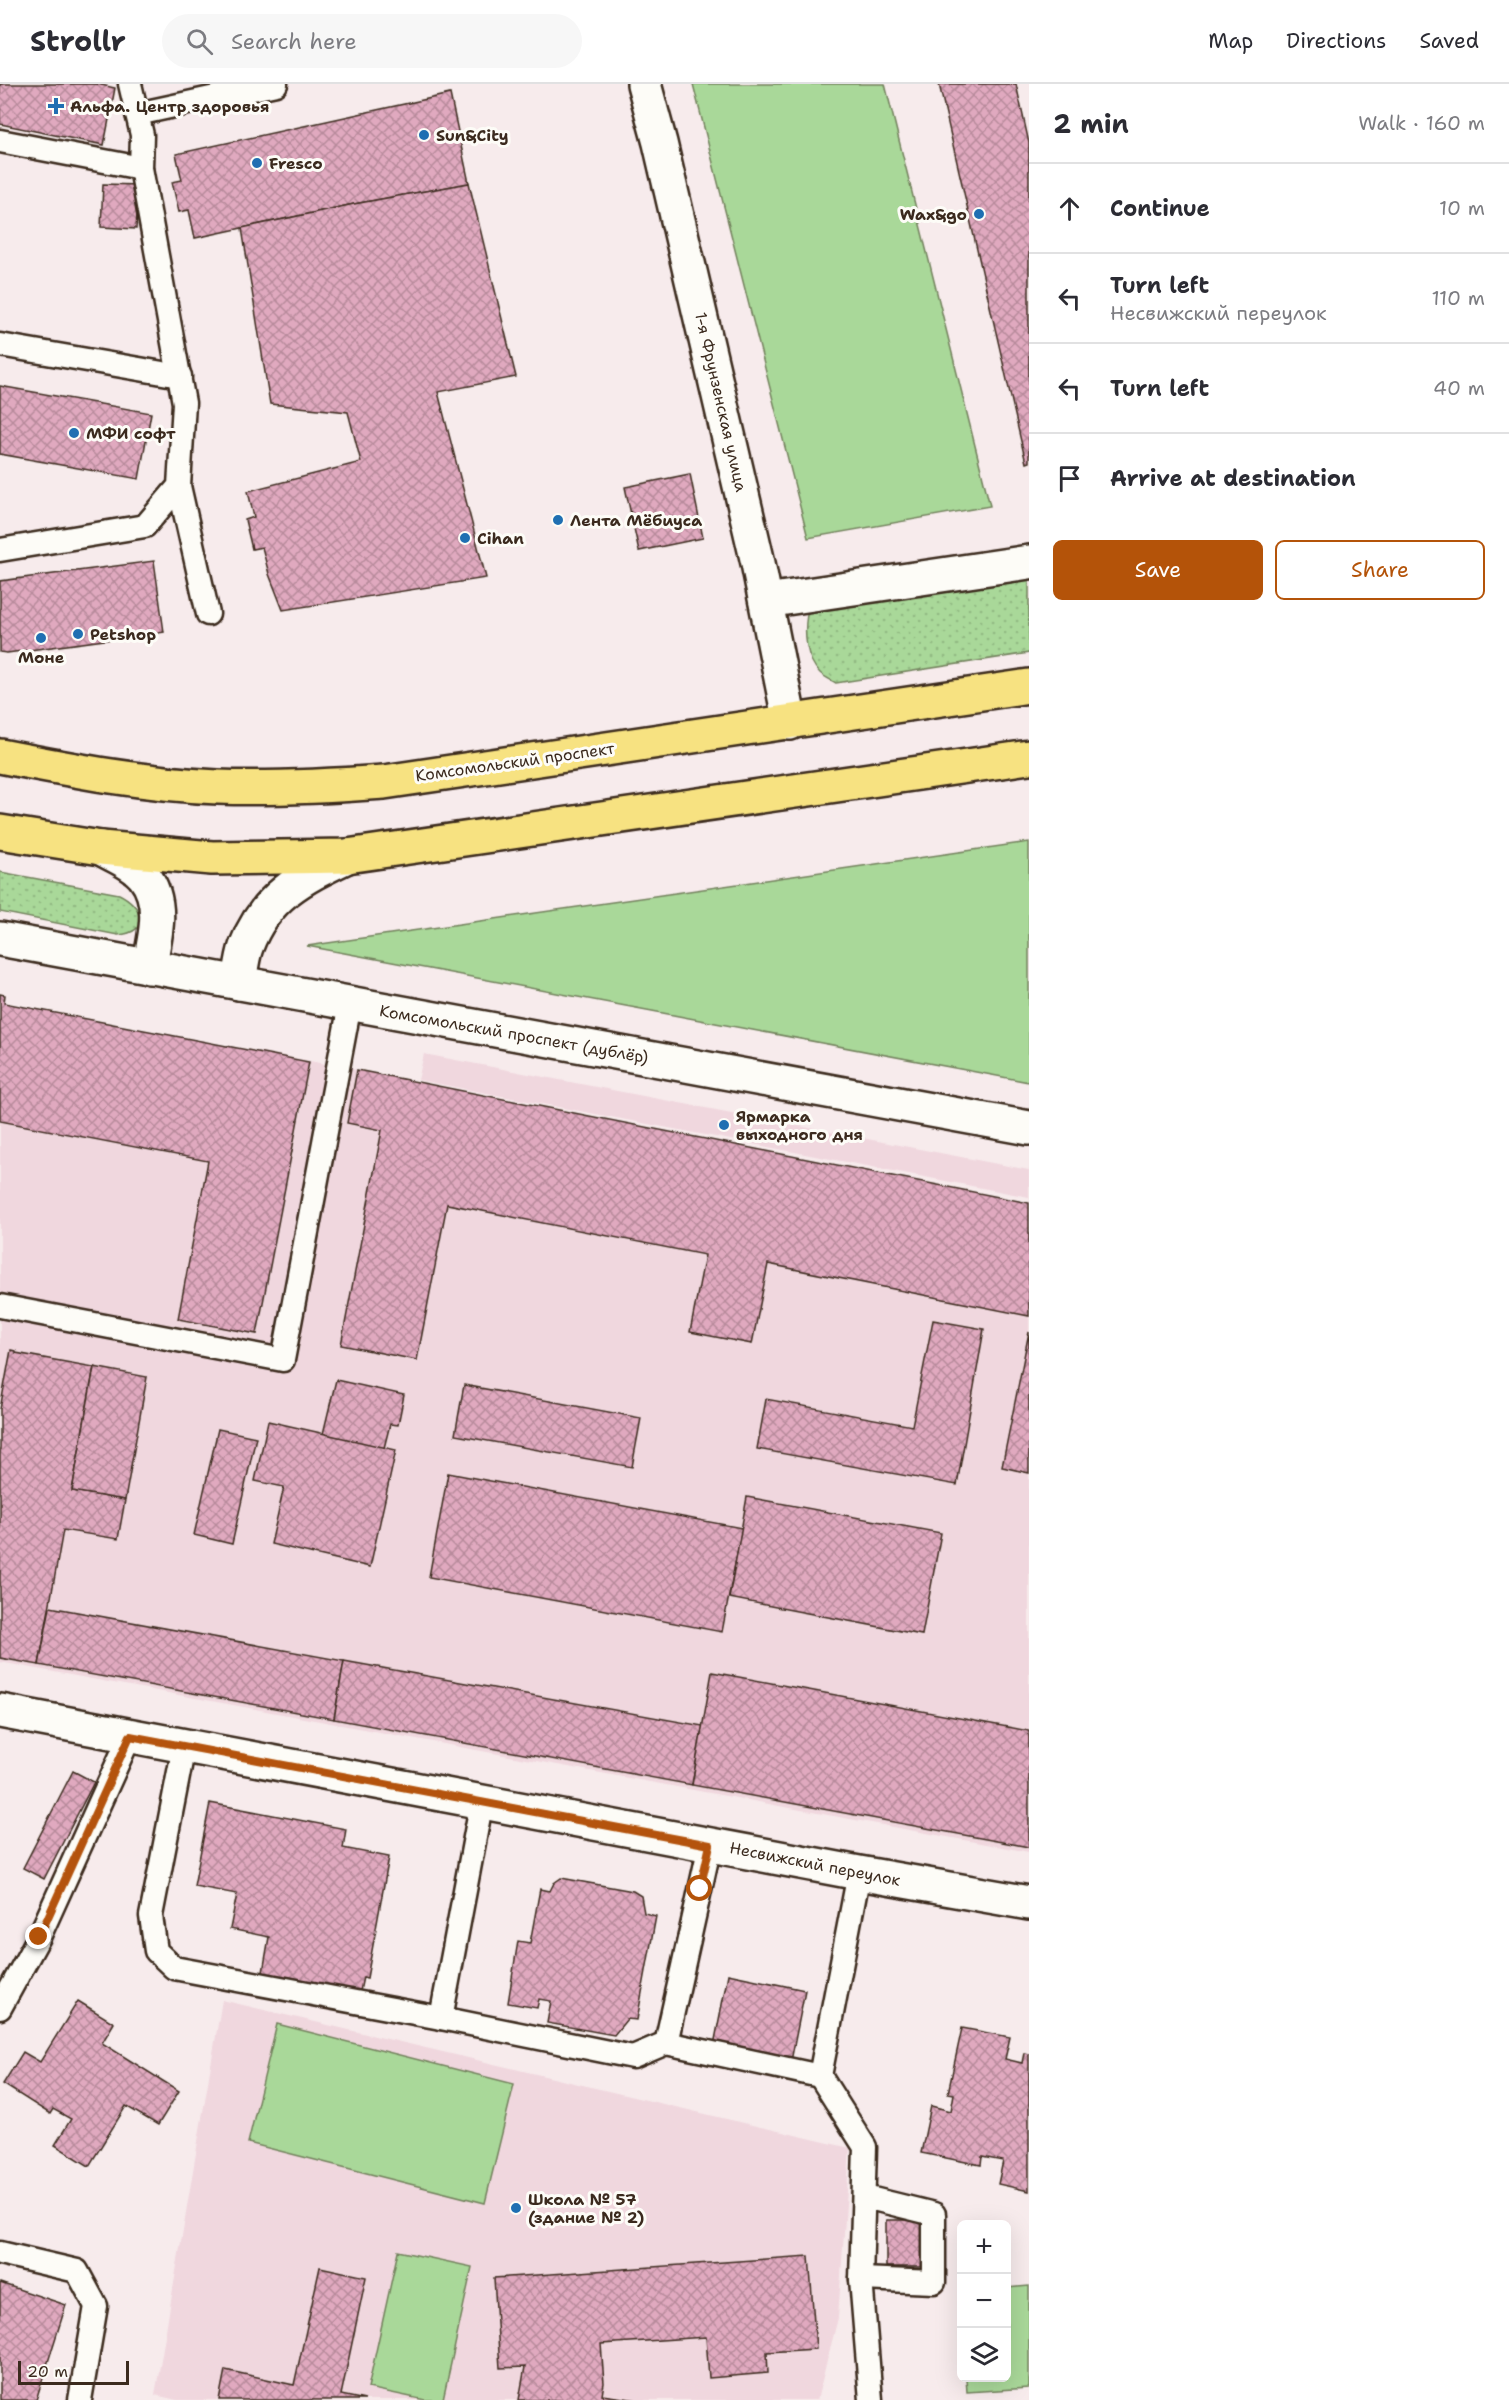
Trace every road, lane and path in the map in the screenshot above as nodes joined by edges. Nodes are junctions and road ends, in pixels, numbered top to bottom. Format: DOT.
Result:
graph roads {
  1 [pos="130,84"];
  2 [pos="276,84"];
  3 [pos="644,84"];
  4 [pos="137,114"];
  5 [pos="0,141"];
  6 [pos="141,168"];
  7 [pos="0,345"];
  8 [pos="180,376"];
  9 [pos="179,486"];
  10 [pos="0,550"];
  11 [pos="1029,562"];
  12 [pos="766,601"];
  13 [pos="208,614"];
  14 [pos="1029,686"];
  15 [pos="790,723"];
  16 [pos="0,756"];
  17 [pos="1029,757"];
  18 [pos="0,832"];
  19 [pos="101,848"];
  20 [pos="347,856"];
  21 [pos="0,939"];
  22 [pos="149,967"];
  23 [pos="239,983"];
  24 [pos="350,1004"];
  25 [pos="1029,1128"];
  26 [pos="0,1306"];
  27 [pos="0,1711"];
  28 [pos="130,1736"];
  29 [pos="184,1746"];
  30 [pos="482,1800"];
  31 [pos="710,1845"];
  32 [pos="860,1873"];
  33 [pos="1029,1903"];
  34 [pos="0,2008"];
  35 [pos="441,2018"];
  36 [pos="666,2043"];
  37 [pos="820,2076"];
  38 [pos="865,2197"];
  39 [pos="0,2253"];
  40 [pos="861,2279"];
  41 [pos="84,2399"];
  42 [pos="871,2400"];
  1 -- 4 [label="lane"];
  2 -- 4 [label="lane"];
  3 -- 12 [label="street, 1-я Фрунзенская улица"];
  4 -- 6 [label="lane"];
  5 -- 6 [label="lane"];
  6 -- 8 [label="lane"];
  7 -- 8 [label="lane"];
  8 -- 9 [label="lane"];
  9 -- 10 [label="lane"];
  9 -- 13 [label="lane"];
  11 -- 12 [label="street"];
  12 -- 15 [label="street, 1-я Фрунзенская улица"];
  14 -- 15 [label="main road, Комсомольский проспект"];
  15 -- 16 [label="main road, Комсомольский проспект"];
  17 -- 20 [label="main road"];
  18 -- 19 [label="main road"];
  19 -- 20 [label="main road"];
  19 -- 22 [label="street"];
  20 -- 23 [label="street"];
  21 -- 22 [label="street, Комсомольский проспект (дублёр)"];
  22 -- 23 [label="street, Комсомольский проспект (дублёр)"];
  23 -- 24 [label="street, Комсомольский проспект (дублёр)"];
  24 -- 25 [label="street, Комсомольский проспект (дублёр)"];
  24 -- 26 [label="lane"];
  27 -- 28 [label="street, Несвижский переулок"];
  28 -- 29 [label="street, Несвижский переулок"];
  28 -- 34 [label="lane"];
  29 -- 30 [label="street, Несвижский переулок"];
  29 -- 35 [label="lane"];
  30 -- 31 [label="street, Несвижский переулок"];
  30 -- 35 [label="lane"];
  31 -- 32 [label="street, Несвижский переулок"];
  31 -- 36 [label="lane"];
  32 -- 33 [label="street, Несвижский переулок"];
  32 -- 37 [label="lane"];
  35 -- 36 [label="lane"];
  36 -- 37 [label="lane"];
  37 -- 38 [label="lane"];
  38 -- 40 [label="lane"];
  38 -- 40 [label="lane"];
  39 -- 41 [label="lane"];
  40 -- 42 [label="lane"];
}
